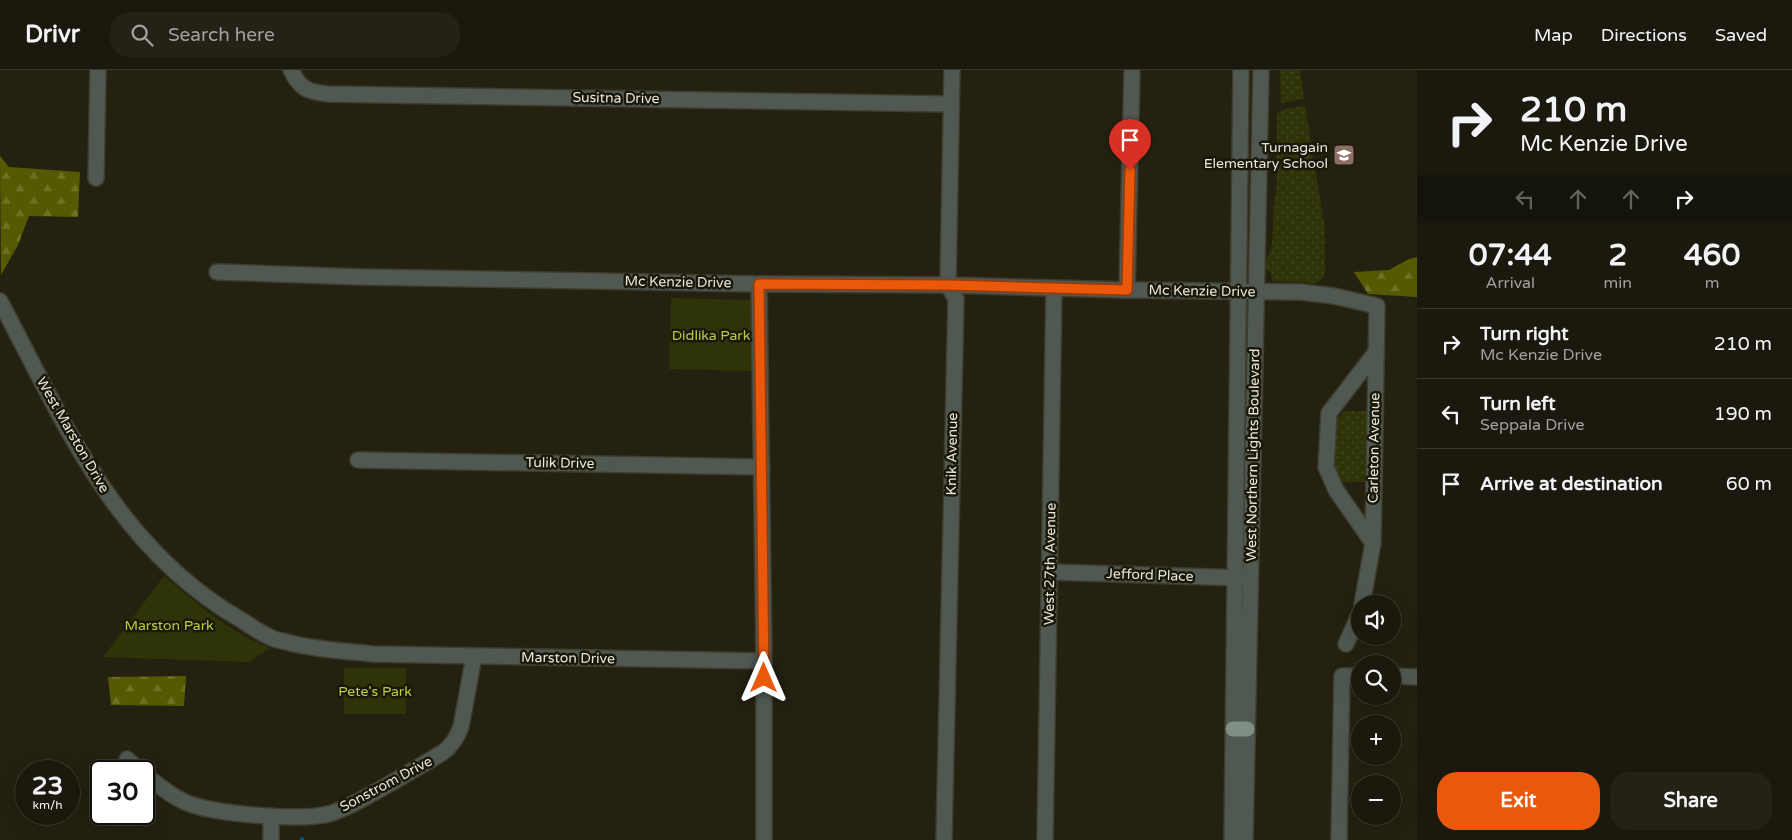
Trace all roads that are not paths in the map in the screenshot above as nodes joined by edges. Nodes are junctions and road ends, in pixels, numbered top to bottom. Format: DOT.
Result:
graph roads {
  1 [pos="98,70"];
  2 [pos="291,70"];
  3 [pos="952,70"];
  4 [pos="1132,70"];
  5 [pos="1242,70"];
  6 [pos="1261,70"];
  7 [pos="951,104"];
  8 [pos="96,178"];
  9 [pos="216,272"];
  10 [pos="759,284"];
  11 [pos="948,285"];
  12 [pos="1054,288"];
  13 [pos="1127,290"];
  14 [pos="1239,292"];
  15 [pos="1256,292"];
  16 [pos="0,301"];
  17 [pos="1377,306"];
  18 [pos="1376,352"];
  19 [pos="358,460"];
  20 [pos="762,467"];
  21 [pos="1373,543"];
  22 [pos="1050,572"];
  23 [pos="1235,578"];
  24 [pos="1250,578"];
  25 [pos="1364,595"];
  26 [pos="1351,633"];
  27 [pos="1346,644"];
  28 [pos="373,654"];
  29 [pos="474,656"];
  30 [pos="764,661"];
  31 [pos="1351,676"];
  32 [pos="1401,676"];
  33 [pos="1417,677"];
  34 [pos="1240,729"];
  35 [pos="155,783"];
  36 [pos="271,816"];
  37 [pos="271,840"];
  38 [pos="764,840"];
  39 [pos="944,840"];
  40 [pos="1045,840"];
  41 [pos="1232,840"];
  42 [pos="1245,840"];
  43 [pos="1338,840"];
  1 -- 8 [label="street"];
  2 -- 7 [label="street, Susitna Drive"];
  3 -- 7 [label="street, Knik Avenue"];
  4 -- 13 [label="street"];
  5 -- 14 [label="street, West Northern Lights Boulevard"];
  6 -- 15 [label="street, West Northern Lights Boulevard"];
  7 -- 11 [label="street, Knik Avenue"];
  9 -- 10 [label="street, Mc Kenzie Drive"];
  10 -- 11 [label="street, Mc Kenzie Drive"];
  10 -- 20 [label="street"];
  11 -- 12 [label="street, Mc Kenzie Drive"];
  11 -- 39 [label="street, Knik Avenue"];
  12 -- 13 [label="street, Mc Kenzie Drive"];
  12 -- 22 [label="street, West 27th Avenue"];
  13 -- 14 [label="street, Mc Kenzie Drive"];
  14 -- 15 [label="street, Mc Kenzie Drive"];
  14 -- 23 [label="street, West Northern Lights Boulevard"];
  15 -- 17 [label="street, Mc Kenzie Drive"];
  15 -- 24 [label="street, West Northern Lights Boulevard"];
  16 -- 28 [label="street, West Marston Drive"];
  17 -- 18 [label="street, Carleton Avenue"];
  18 -- 21 [label="street, Carleton Avenue"];
  18 -- 21 [label="street, Carleton Avenue"];
  19 -- 20 [label="street, Tulik Drive"];
  20 -- 30 [label="street"];
  21 -- 25 [label="street, Carleton Avenue"];
  22 -- 23 [label="street, Jefford Place"];
  22 -- 40 [label="street, West 27th Avenue"];
  23 -- 24 [label="street, Jefford Place"];
  23 -- 34 [label="street, West Northern Lights Boulevard"];
  24 -- 34 [label="street, West Northern Lights Boulevard"];
  26 -- 27 [label="street"];
  28 -- 29 [label="street, Marston Drive"];
  29 -- 30 [label="street, Marston Drive"];
  29 -- 36 [label="street, Sonstrom Drive"];
  30 -- 38 [label="street"];
  31 -- 43 [label="street"];
  32 -- 33 [label="street"];
  34 -- 41 [label="street, West Northern Lights Boulevard"];
  34 -- 42 [label="street, West Northern Lights Boulevard"];
  35 -- 36 [label="street, Sonstrom Drive"];
  36 -- 37 [label="street"];
}
